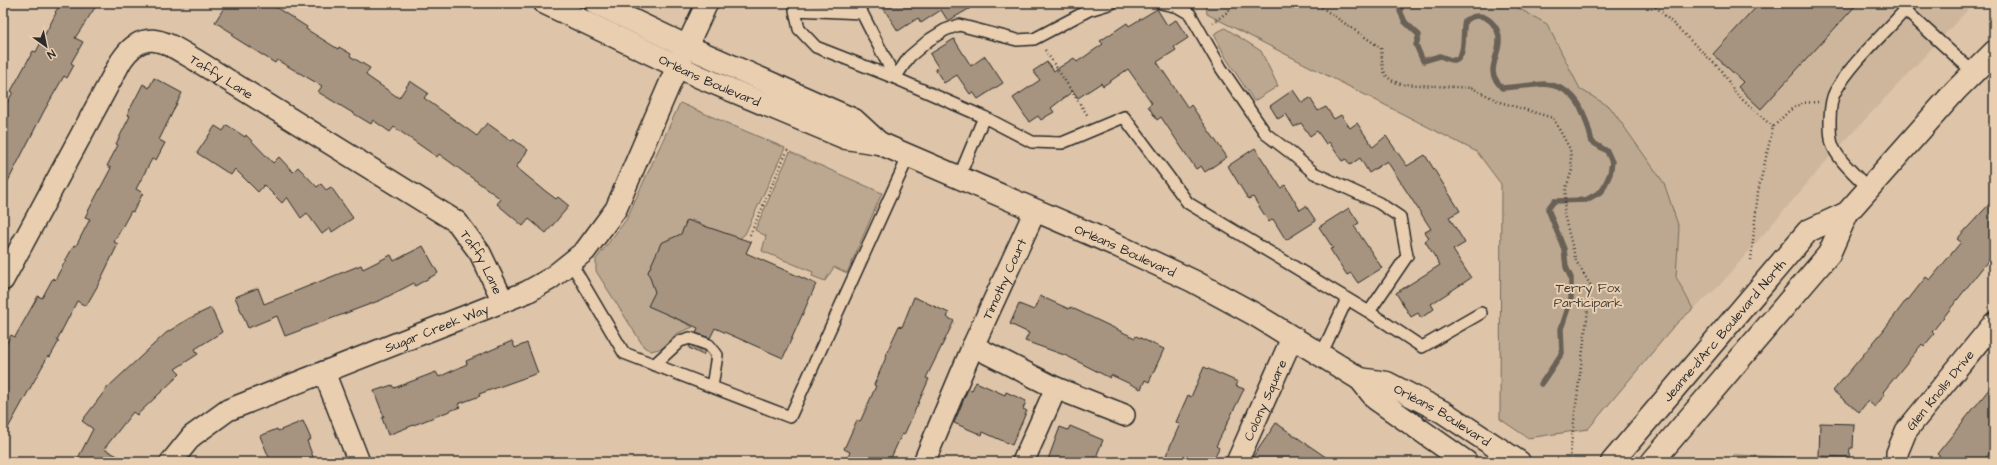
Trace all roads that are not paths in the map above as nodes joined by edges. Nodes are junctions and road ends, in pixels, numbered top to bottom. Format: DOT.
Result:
graph roads {
  1 [pos="545,3"];
  2 [pos="596,3"];
  3 [pos="707,3"];
  4 [pos="1112,3"];
  5 [pos="1161,3"];
  6 [pos="1908,7"];
  7 [pos="686,46"];
  8 [pos="1994,52"];
  9 [pos="677,67"];
  10 [pos="1974,72"];
  11 [pos="895,78"];
  12 [pos="984,117"];
  13 [pos="879,143"];
  14 [pos="909,156"];
  15 [pos="959,178"];
  16 [pos="1869,189"];
  17 [pos="1035,211"];
  18 [pos="1847,213"];
  19 [pos="571,263"];
  20 [pos="3,280"];
  21 [pos="1347,299"];
  22 [pos="503,301"];
  23 [pos="1369,312"];
  24 [pos="1481,313"];
  25 [pos="1994,323"];
  26 [pos="1292,338"];
  27 [pos="973,346"];
  28 [pos="1321,355"];
  29 [pos="654,365"];
  30 [pos="324,372"];
  31 [pos="1360,379"];
  32 [pos="712,387"];
  33 [pos="1056,388"];
  34 [pos="1124,415"];
  35 [pos="171,462"];
  36 [pos="360,462"];
  37 [pos="924,462"];
  38 [pos="1023,462"];
  39 [pos="1236,462"];
  40 [pos="1466,462"];
  41 [pos="1519,462"];
  42 [pos="1612,462"];
  43 [pos="1652,462"];
  44 [pos="1897,462"];
  1 -- 9 [label="main road, Orléans Boulevard"];
  2 -- 7 [label="main road, Orléans Boulevard"];
  3 -- 7 [label="street, Sugar Creek Way"];
  4 -- 11 [label="lane"];
  5 -- 23 [label="lane"];
  6 -- 10 [label="lane"];
  6 -- 16 [label="lane"];
  7 -- 9 [label="street, Sugar Creek Way"];
  7 -- 13 [label="main road, Orléans Boulevard"];
  8 -- 10 [label="main road, Jeanne-d'Arc Boulevard North"];
  9 -- 13 [label="main road, Orléans Boulevard"];
  9 -- 19 [label="street, Sugar Creek Way"];
  10 -- 16 [label="main road, Jeanne-d'Arc Boulevard North"];
  11 -- 11 [label="lane"];
  11 -- 12 [label="lane"];
  12 -- 15 [label="lane"];
  12 -- 21 [label="lane"];
  13 -- 14 [label="main road, Orléans Boulevard"];
  14 -- 15 [label="main road, Orléans Boulevard"];
  14 -- 32 [label="lane"];
  15 -- 17 [label="main road, Orléans Boulevard"];
  16 -- 18 [label="main road, Jeanne-d'Arc Boulevard North"];
  17 -- 26 [label="main road, Orléans Boulevard"];
  17 -- 27 [label="street, Timothy Court"];
  18 -- 42 [label="main road, Jeanne-d'Arc Boulevard North"];
  18 -- 43 [label="main road, Jeanne-d'Arc Boulevard North"];
  19 -- 22 [label="street, Sugar Creek Way"];
  19 -- 29 [label="lane"];
  20 -- 22 [label="street, Taffy Lane"];
  21 -- 23 [label="lane"];
  21 -- 28 [label="lane"];
  22 -- 30 [label="street, Sugar Creek Way"];
  23 -- 24 [label="lane"];
  25 -- 44 [label="street, Glen Knolls Drive"];
  26 -- 28 [label="main road, Orléans Boulevard"];
  26 -- 39 [label="street, Colony Square"];
  27 -- 33 [label="street"];
  27 -- 37 [label="street, Timothy Court"];
  28 -- 31 [label="main road, Orléans Boulevard"];
  29 -- 32 [label="lane"];
  29 -- 32 [label="lane"];
  30 -- 35 [label="street, Sugar Creek Way"];
  30 -- 36 [label="street"];
  31 -- 40 [label="main road, Orléans Boulevard"];
  31 -- 41 [label="main road, Orléans Boulevard"];
  33 -- 34 [label="street"];
  33 -- 38 [label="street"];
}
